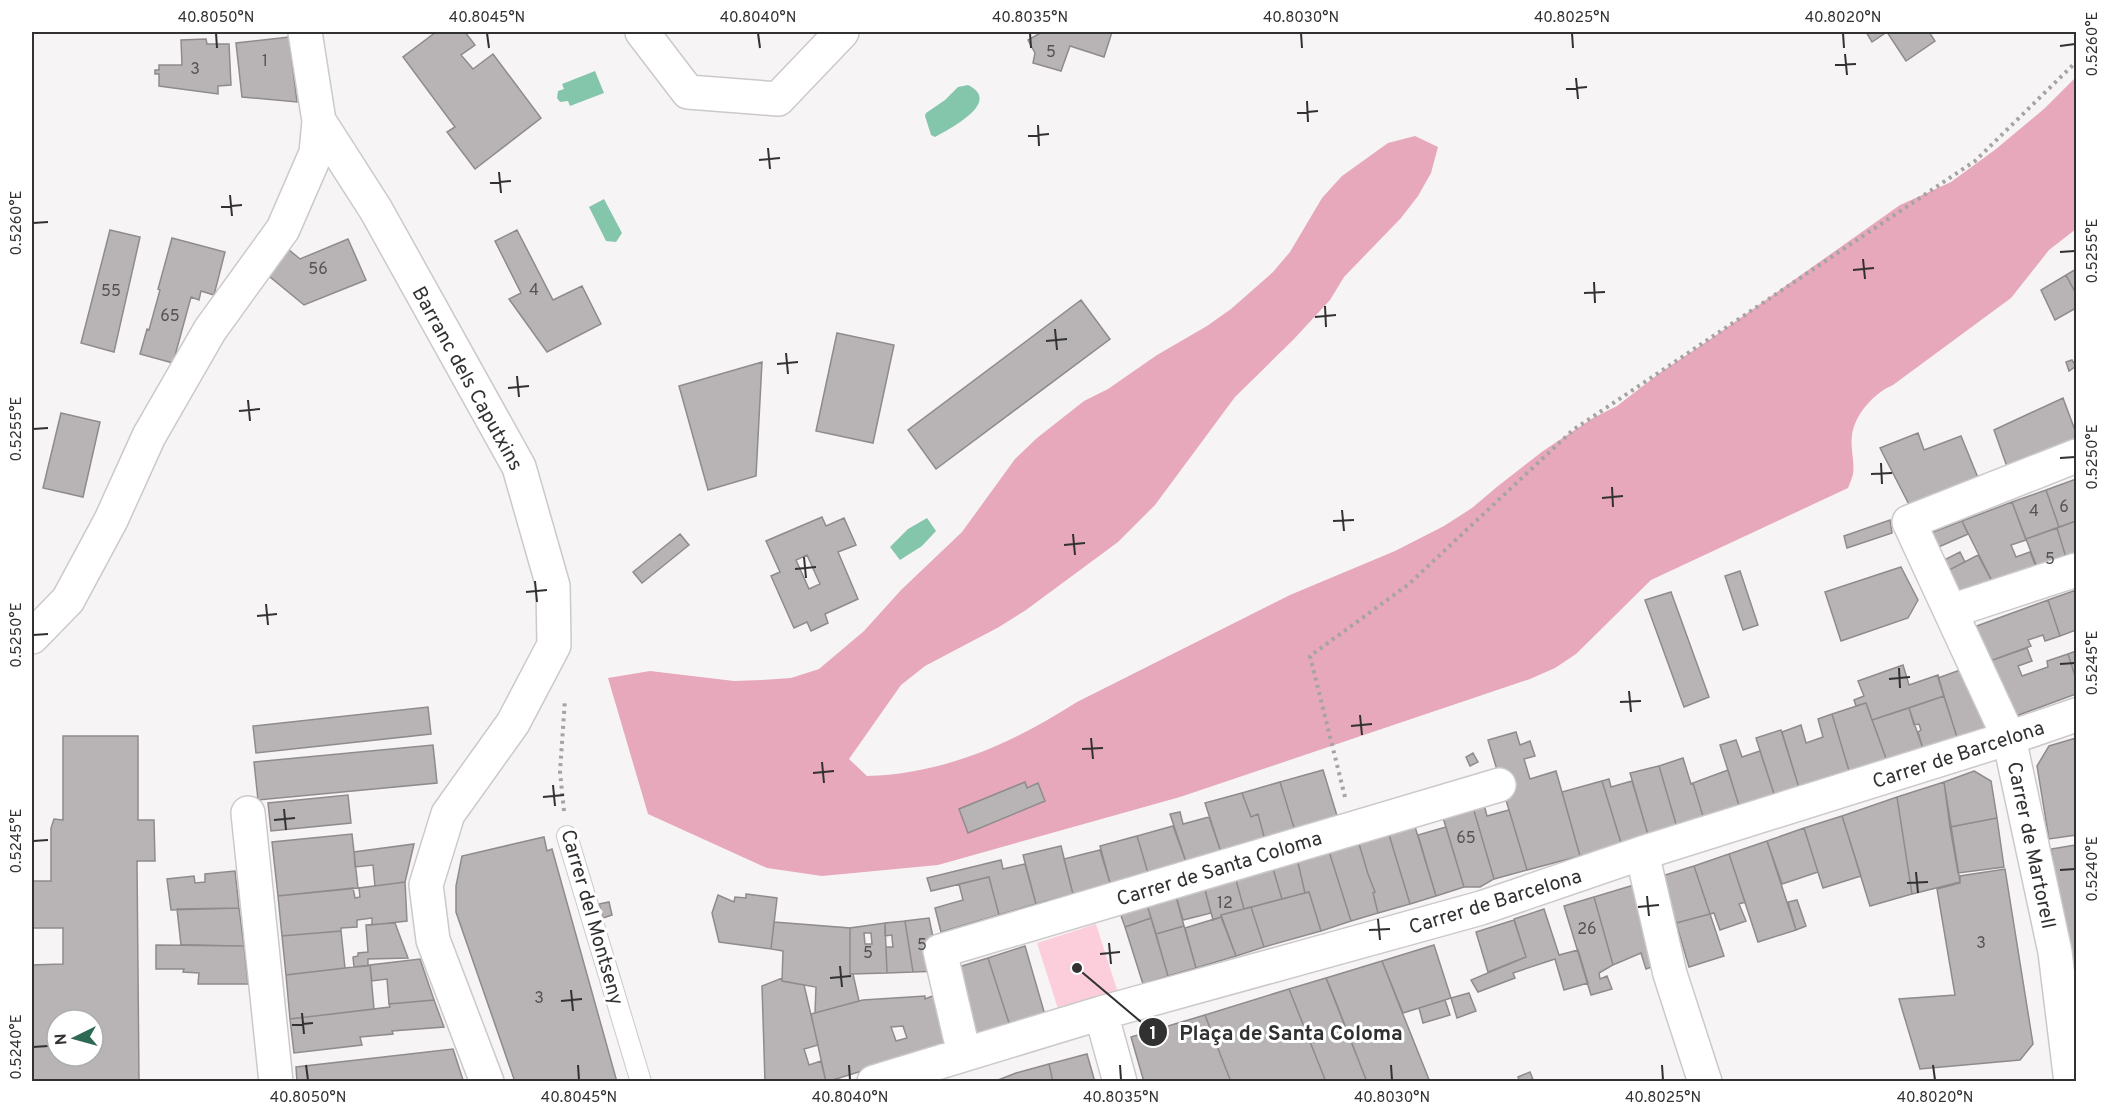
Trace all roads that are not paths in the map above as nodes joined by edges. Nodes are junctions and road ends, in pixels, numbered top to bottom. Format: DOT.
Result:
graph roads {
  1 [pos="305,32"];
  2 [pos="642,32"];
  3 [pos="842,32"];
  4 [pos="319,121"];
  5 [pos="2076,456"];
  6 [pos="2076,570"];
  7 [pos="1951,611"];
  8 [pos="32,637"];
  9 [pos="2076,715"];
  10 [pos="2009,738"];
  11 [pos="1499,785"];
  12 [pos="249,813"];
  13 [pos="567,836"];
  14 [pos="1642,853"];
  15 [pos="1101,1013"];
  16 [pos="964,1054"];
  17 [pos="276,1082"];
  18 [pos="487,1082"];
  19 [pos="641,1082"];
  20 [pos="874,1082"];
  21 [pos="1120,1082"];
  22 [pos="1705,1082"];
  23 [pos="2071,1082"];
  1 -- 4 [label="street"];
  2 -- 3 [label="street"];
  4 -- 8 [label="street"];
  4 -- 18 [label="street, Barranc dels Caputxins"];
  5 -- 7 [label="street, Carrer de Martorell"];
  6 -- 7 [label="street"];
  7 -- 10 [label="street, Carrer de Martorell"];
  9 -- 10 [label="street, Carrer de Barcelona"];
  10 -- 14 [label="street, Carrer de Barcelona"];
  10 -- 23 [label="street, Carrer de Martorell"];
  11 -- 16 [label="street, Carrer de Santa Coloma"];
  12 -- 17 [label="street"];
  13 -- 19 [label="lane, Carrer del Montseny"];
  14 -- 15 [label="street, Carrer de Barcelona"];
  14 -- 22 [label="street"];
  15 -- 16 [label="street, Carrer de Barcelona"];
  15 -- 21 [label="street"];
  16 -- 20 [label="street, Carrer de Barcelona"];
}
